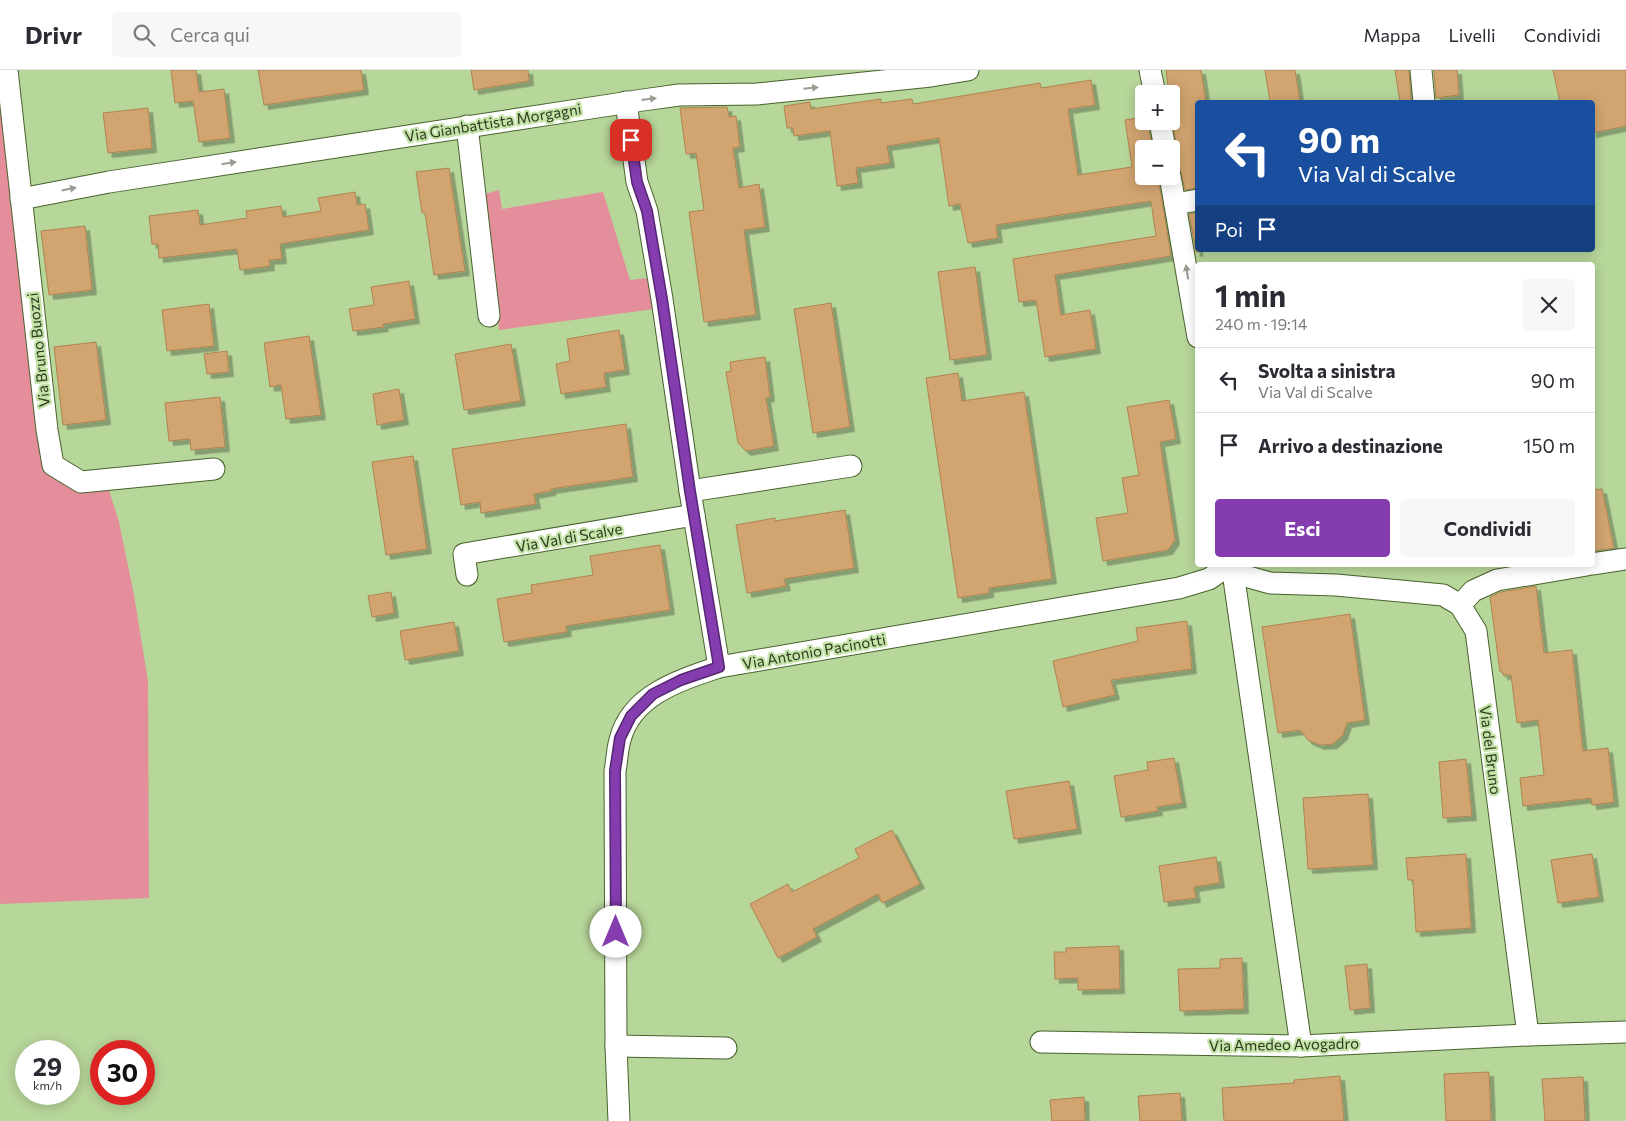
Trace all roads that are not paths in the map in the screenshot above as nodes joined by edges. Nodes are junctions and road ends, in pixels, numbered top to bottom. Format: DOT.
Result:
graph roads {
  1 [pos="7,70"];
  2 [pos="968,70"];
  3 [pos="1150,70"];
  4 [pos="1421,70"];
  5 [pos="1153,85"];
  6 [pos="1424,100"];
  7 [pos="626,102"];
  8 [pos="466,126"];
  9 [pos="1172,185"];
  10 [pos="21,199"];
  11 [pos="1195,201"];
  12 [pos="1175,204"];
  13 [pos="489,316"];
  14 [pos="1195,320"];
  15 [pos="851,466"];
  16 [pos="214,469"];
  17 [pos="690,491"];
  18 [pos="694,515"];
  19 [pos="1626,559"];
  20 [pos="1595,564"];
  21 [pos="1229,567"];
  22 [pos="1232,567"];
  23 [pos="1234,567"];
  24 [pos="1575,567"];
  25 [pos="467,575"];
  26 [pos="1460,605"];
  27 [pos="719,667"];
  28 [pos="1626,1032"];
  29 [pos="1528,1035"];
  30 [pos="1041,1042"];
  31 [pos="616,1046"];
  32 [pos="1301,1046"];
  33 [pos="726,1048"];
  34 [pos="619,1121"];
  1 -- 10 [label="street, Via Bruno Buozzi"];
  7 -- 2 [label="street, Via Gianbattista Morgagni, one-way"];
  3 -- 5 [label="street"];
  4 -- 6 [label="street"];
  7 -- 8 [label="street, Via Gianbattista Morgagni"];
  7 -- 17 [label="street"];
  10 -- 8 [label="street, Via Gianbattista Morgagni, one-way"];
  8 -- 13 [label="street"];
  9 -- 12 [label="street"];
  10 -- 16 [label="street, Via Bruno Buozzi"];
  11 -- 12 [label="street"];
  14 -- 12 [label="street, one-way"];
  15 -- 17 [label="street"];
  17 -- 18 [label="street"];
  18 -- 25 [label="street, Via Val di Scalve"];
  18 -- 27 [label="street"];
  19 -- 20 [label="street"];
  21 -- 27 [label="street, Via Antonio Pacinotti"];
  22 -- 32 [label="street"];
  23 -- 26 [label="street"];
  24 -- 26 [label="street"];
  26 -- 29 [label="street, Via del Bruno"];
  27 -- 31 [label="street, Via Antonio Pacinotti"];
  28 -- 29 [label="street"];
  29 -- 32 [label="street, Via Amedeo Avogadro"];
  30 -- 32 [label="street, Via Amedeo Avogadro"];
  31 -- 33 [label="street"];
  31 -- 34 [label="street, Via Antonio Pacinotti"];
}
